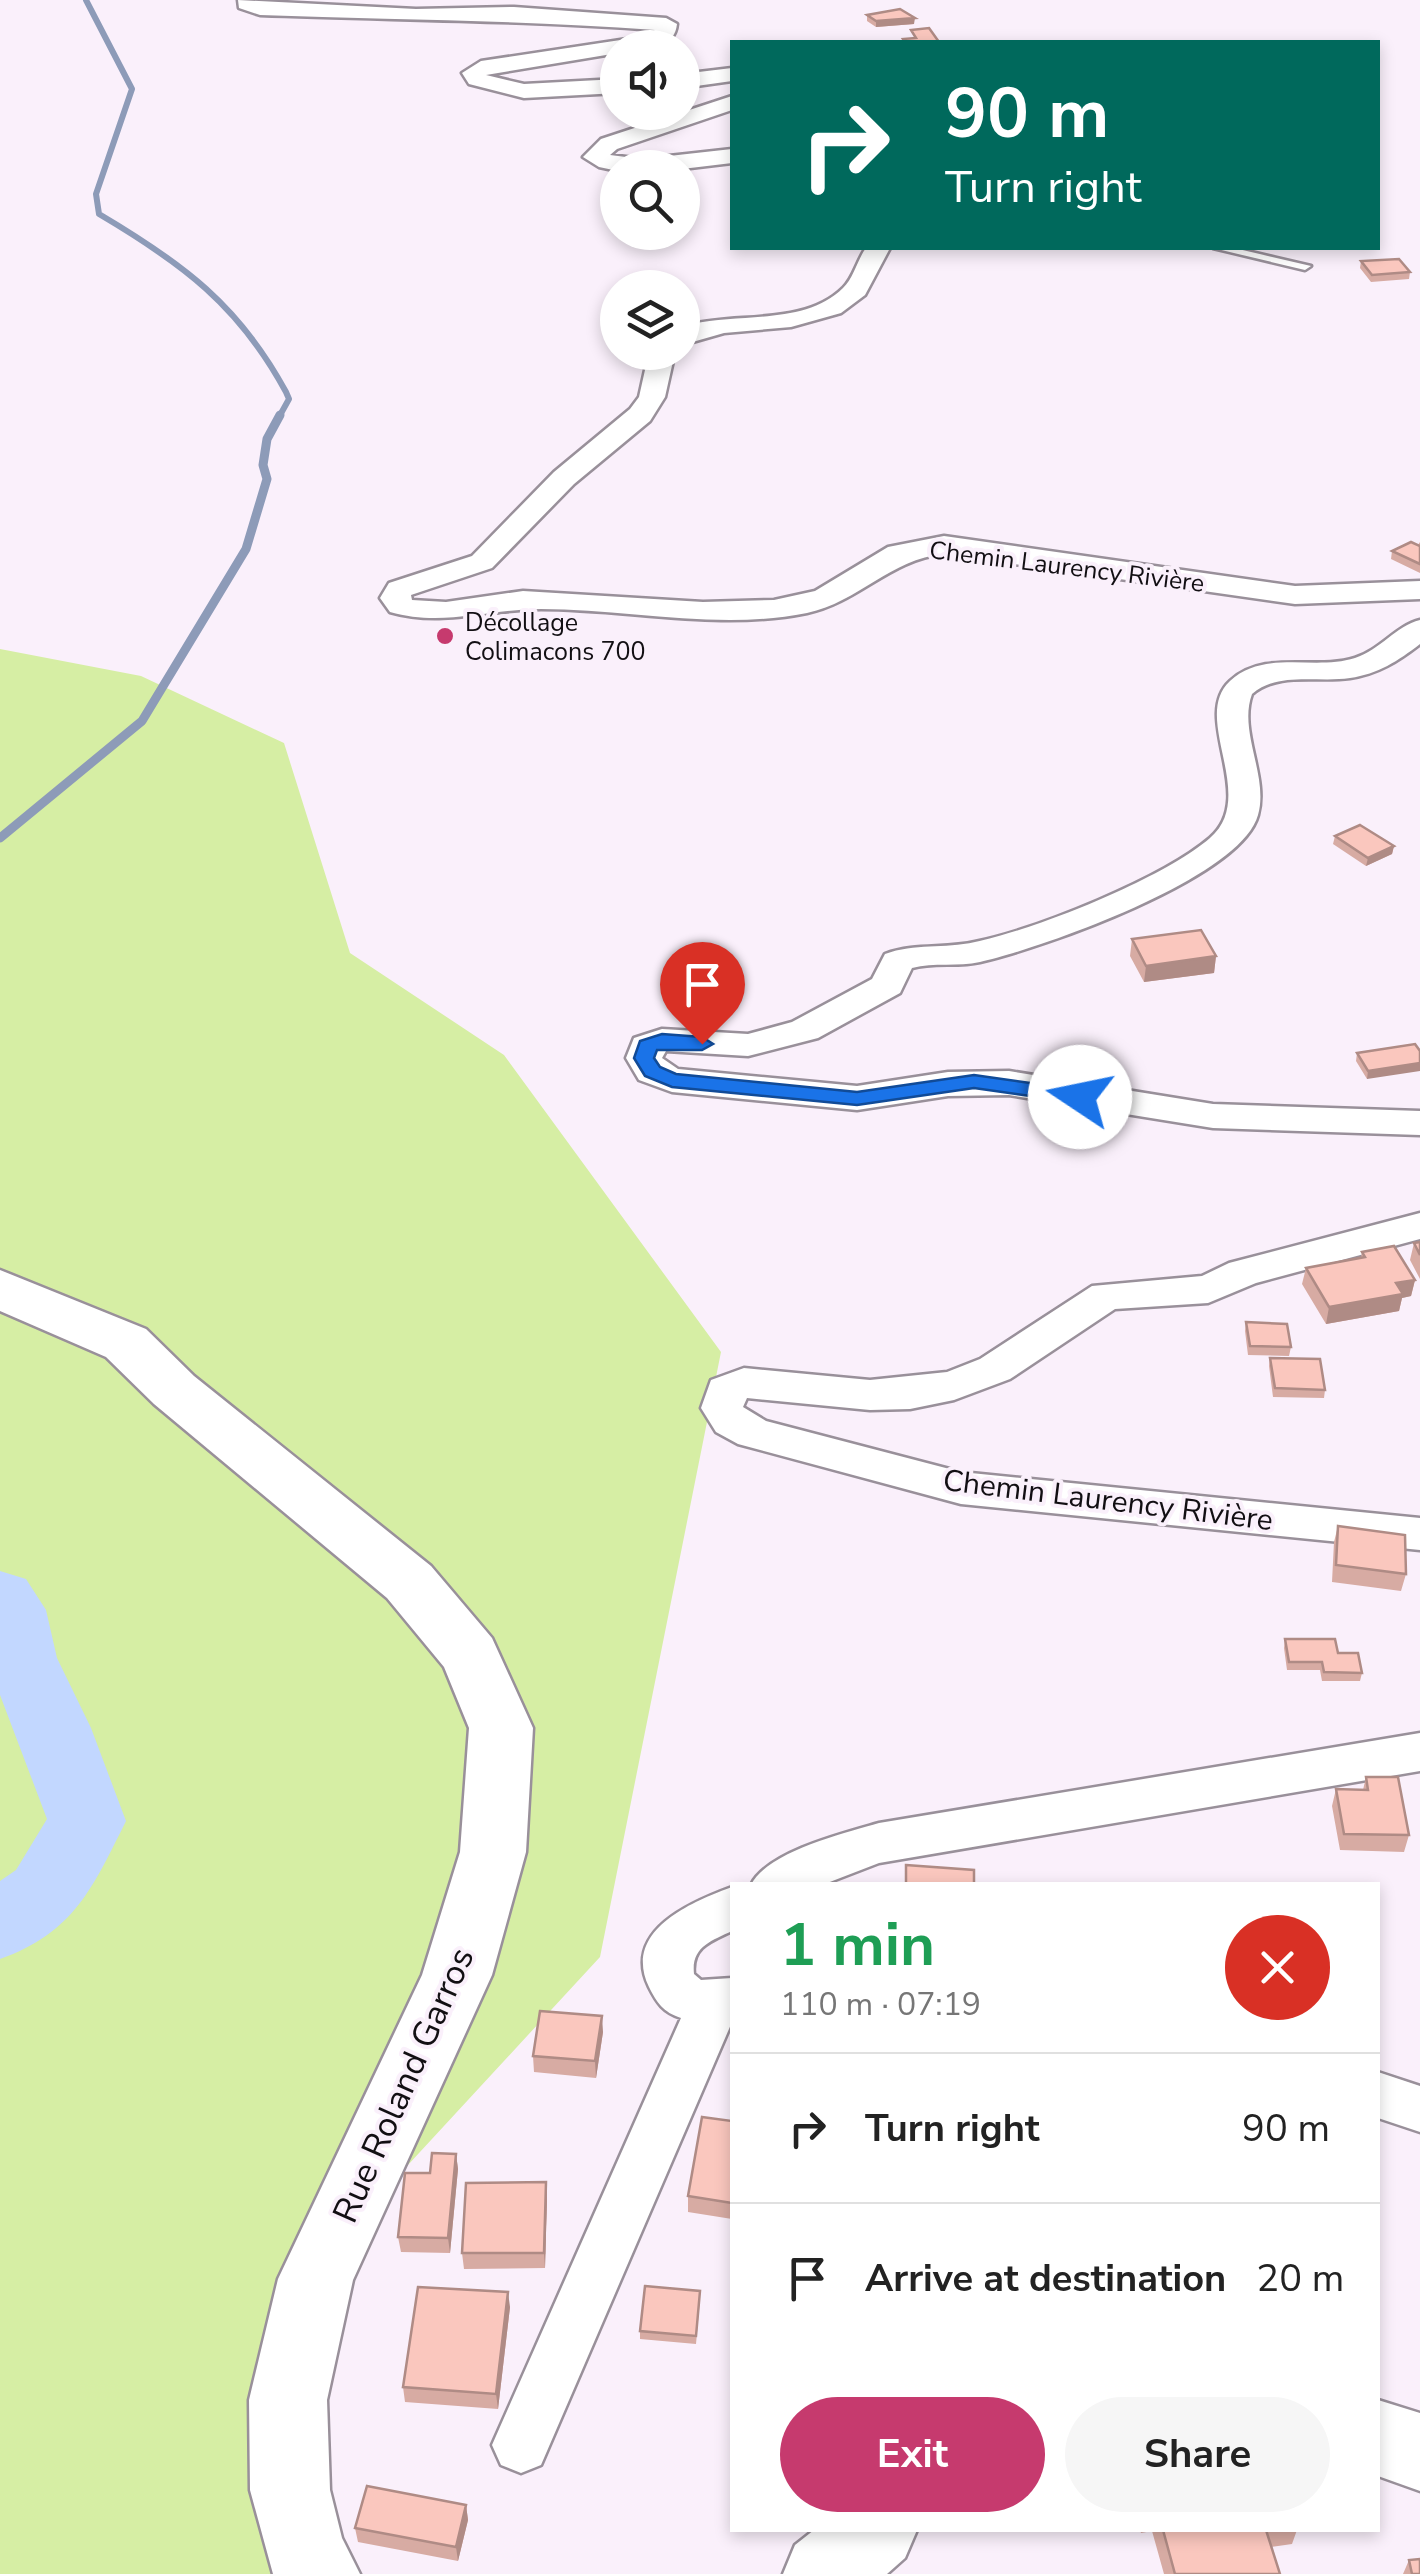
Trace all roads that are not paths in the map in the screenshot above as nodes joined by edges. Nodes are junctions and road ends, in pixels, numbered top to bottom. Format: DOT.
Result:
graph roads {
  1 [pos="249,0"];
  2 [pos="665,30"];
  3 [pos="600,49"];
  4 [pos="730,76"];
  5 [pos="700,79"];
  6 [pos="600,87"];
  7 [pos="730,104"];
  8 [pos="730,156"];
  9 [pos="877,250"];
  10 [pos="1229,250"];
  11 [pos="1305,266"];
  12 [pos="700,332"];
  13 [pos="658,370"];
  14 [pos="1420,590"];
  15 [pos="1420,629"];
  16 [pos="1420,1123"];
  17 [pos="1420,1226"];
  18 [pos="0,1289"];
  19 [pos="1420,1534"];
  20 [pos="1420,1752"];
  21 [pos="781,1882"];
  22 [pos="730,1909"];
  23 [pos="723,2001"];
  24 [pos="1380,2096"];
  25 [pos="1420,2109"];
  26 [pos="1380,2439"];
  27 [pos="521,2445"];
  28 [pos="1420,2452"];
  29 [pos="875,2532"];
  30 [pos="320,2574"];
  31 [pos="824,2574"];
  1 -- 2 [label="street"];
  3 -- 6 [label="street"];
  4 -- 5 [label="street"];
  7 -- 8 [label="street"];
  9 -- 12 [label="street"];
  10 -- 11 [label="lane"];
  13 -- 14 [label="street, Chemin Laurency Rivière"];
  15 -- 16 [label="street"];
  17 -- 19 [label="street, Chemin Laurency Rivière"];
  18 -- 30 [label="main road, Rue Roland Garros"];
  20 -- 21 [label="street"];
  22 -- 23 [label="street"];
  23 -- 27 [label="street"];
  24 -- 25 [label="street"];
  26 -- 28 [label="main road"];
  29 -- 31 [label="main road"];
}
